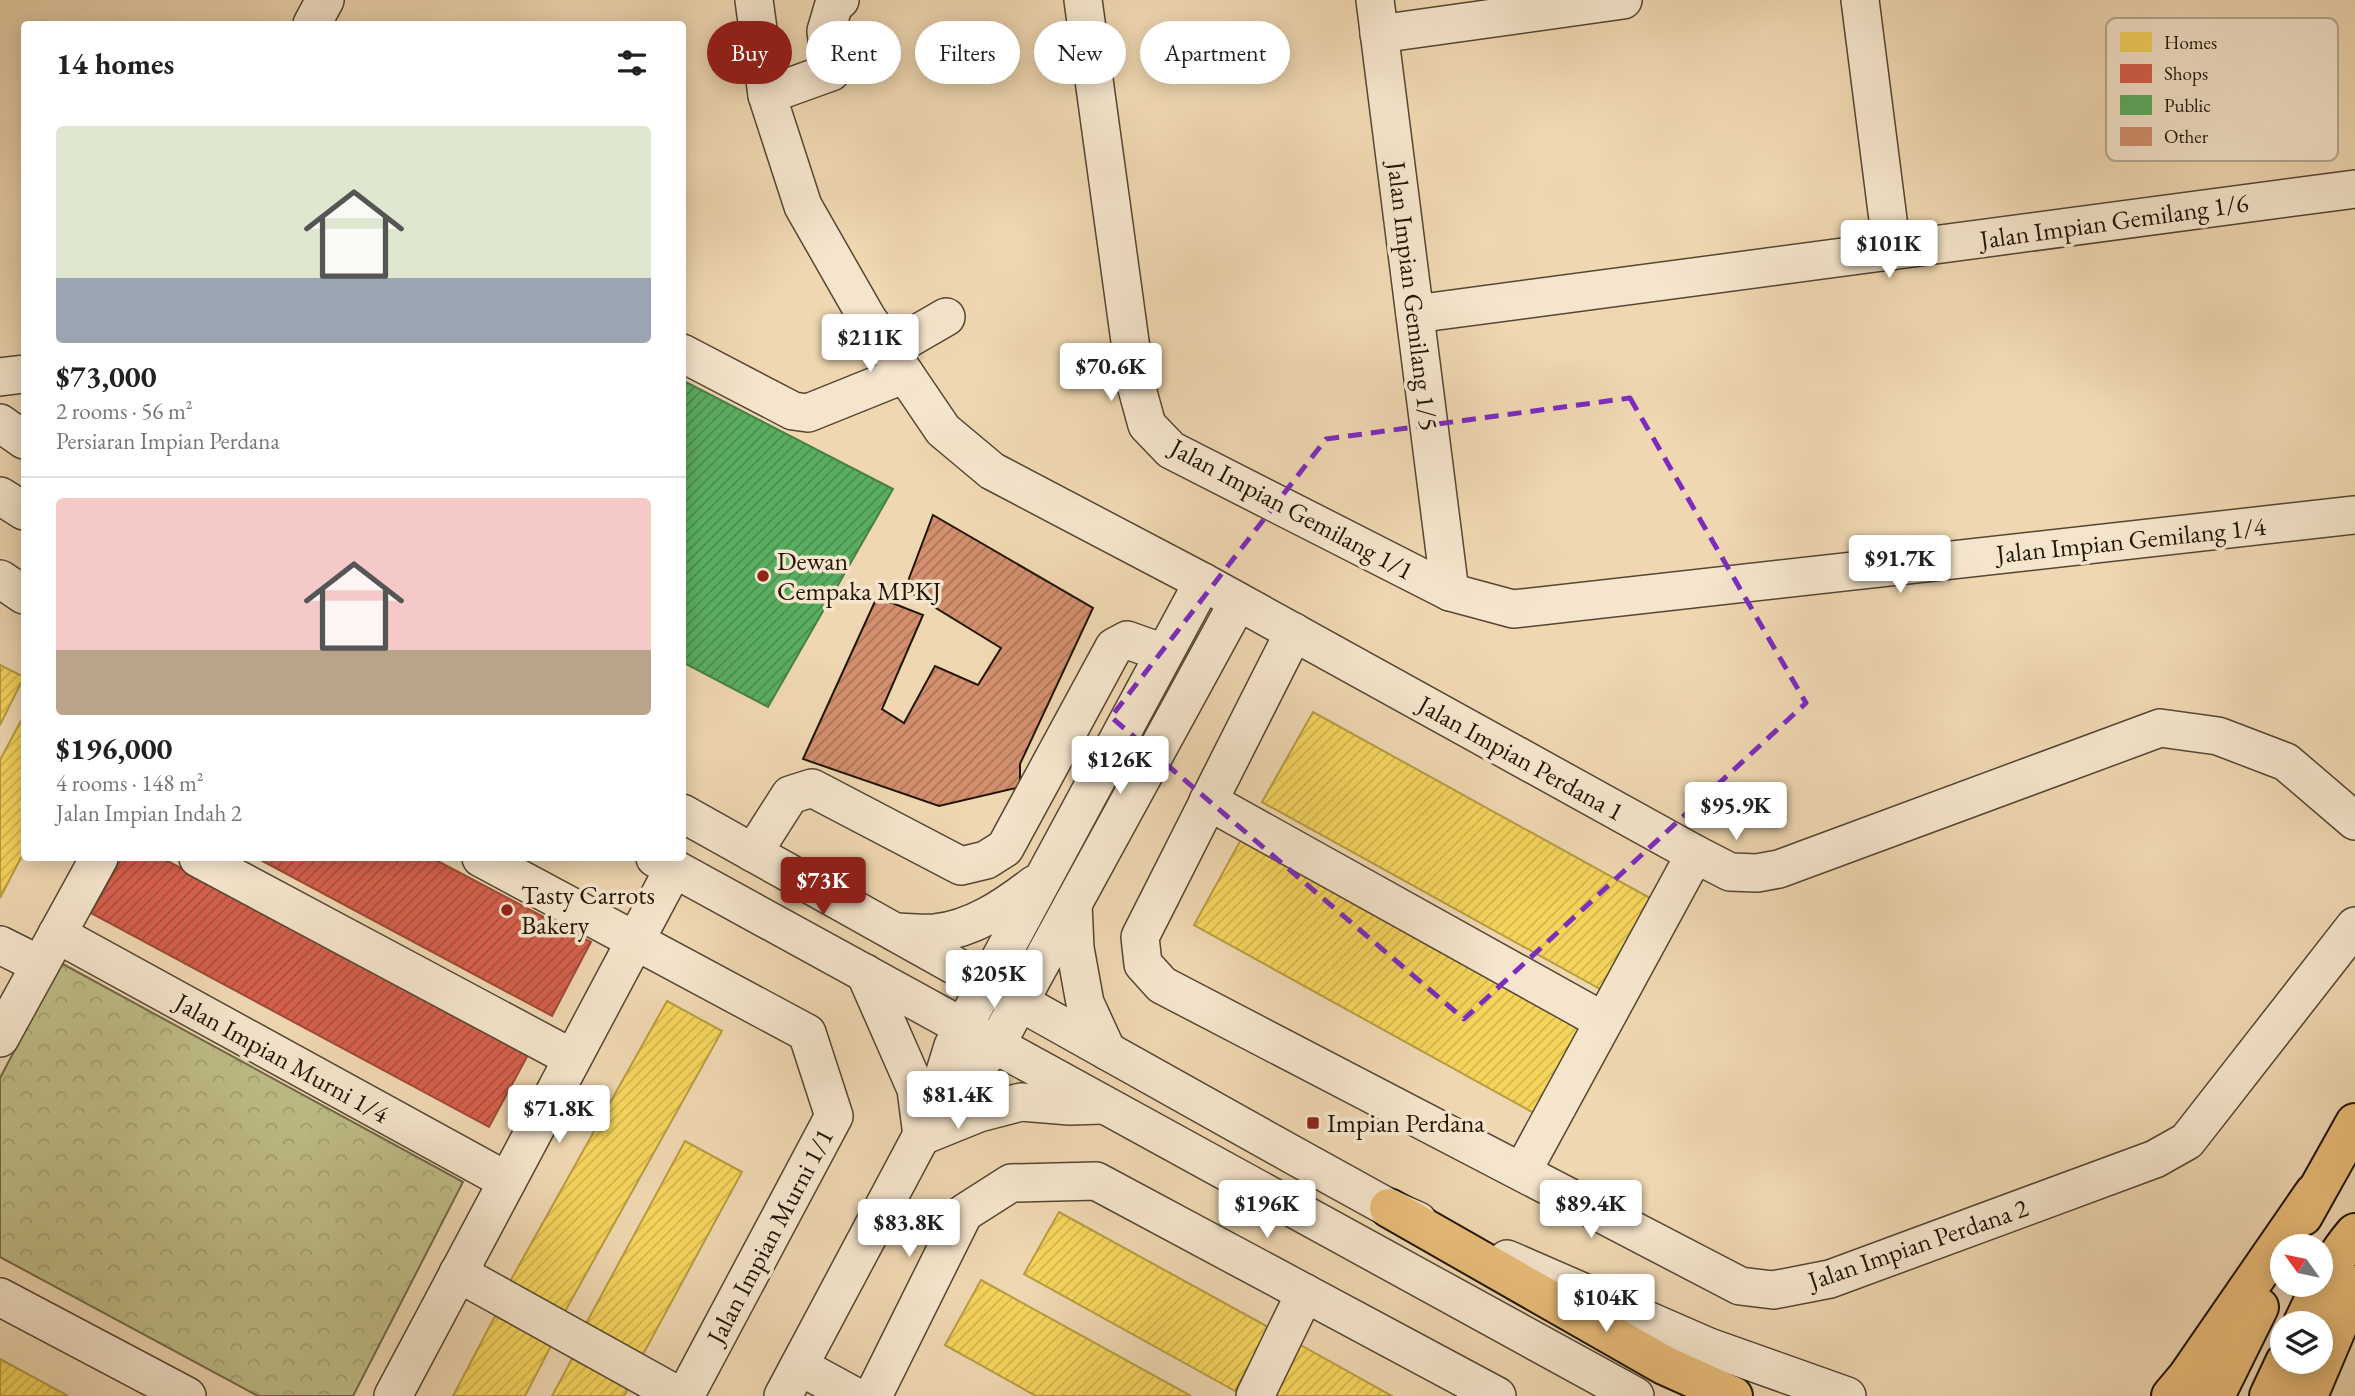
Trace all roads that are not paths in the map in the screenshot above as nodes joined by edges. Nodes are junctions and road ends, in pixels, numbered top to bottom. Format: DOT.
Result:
graph roads {
  1 [pos="325,0"];
  2 [pos="754,0"];
  3 [pos="840,0"];
  4 [pos="1083,0"];
  5 [pos="1623,0"];
  6 [pos="1860,0"];
  7 [pos="1377,17"];
  8 [pos="314,21"];
  9 [pos="767,95"];
  10 [pos="2355,189"];
  11 [pos="1892,251"];
  12 [pos="1415,314"];
  13 [pos="946,317"];
  14 [pos="686,354"];
  15 [pos="897,362"];
  16 [pos="21,374"];
  17 [pos="0,377"];
  18 [pos="0,423"];
  19 [pos="21,438"];
  20 [pos="2355,515"];
  21 [pos="0,579"];
  22 [pos="1203,582"];
  23 [pos="21,592"];
  24 [pos="1450,592"];
  25 [pos="1238,602"];
  26 [pos="1294,632"];
  27 [pos="1164,653"];
  28 [pos="1208,801"];
  29 [pos="686,815"];
  30 [pos="2355,821"];
  31 [pos="753,852"];
  32 [pos="1695,854"];
  33 [pos="97,861"];
  34 [pos="204,861"];
  35 [pos="487,861"];
  36 [pos="665,863"];
  37 [pos="1043,878"];
  38 [pos="1073,903"];
  39 [pos="2355,926"];
  40 [pos="894,932"];
  41 [pos="57,934"];
  42 [pos="635,941"];
  43 [pos="0,945"];
  44 [pos="40,965"];
  45 [pos="865,973"];
  46 [pos="987,984"];
  47 [pos="1020,1003"];
  48 [pos="1603,1021"];
  49 [pos="963,1027"];
  50 [pos="0,1038"];
  51 [pos="996,1045"];
  52 [pos="1107,1051"];
  53 [pos="572,1058"];
  54 [pos="941,1099"];
  55 [pos="1107,1105"];
  56 [pos="2355,1123"];
  57 [pos="922,1136"];
  58 [pos="1522,1172"];
  59 [pos="507,1181"];
  60 [pos="2314,1192"];
  61 [pos="1390,1208"];
  62 [pos="2355,1233"];
  63 [pos="2294,1234"];
  64 [pos="458,1273"];
  65 [pos="2270,1284"];
  66 [pos="2355,1285"];
  67 [pos="1306,1293"];
  68 [pos="0,1297"];
  69 [pos="2309,1311"];
  70 [pos="2279,1374"];
  71 [pos="791,1381"];
  72 [pos="187,1396"];
  73 [pos="393,1396"];
  74 [pos="679,1396"];
  75 [pos="685,1396"];
  76 [pos="854,1396"];
  77 [pos="873,1396"];
  78 [pos="1255,1396"];
  79 [pos="1497,1396"];
  80 [pos="1635,1396"];
  81 [pos="1732,1396"];
  82 [pos="1847,1396"];
  83 [pos="2171,1396"];
  84 [pos="2215,1396"];
  85 [pos="2269,1396"];
  86 [pos="2308,1396"];
  1 -- 8 [label="street"];
  2 -- 9 [label="street, Jalan Impian Perdana 1"];
  3 -- 9 [label="street"];
  4 -- 24 [label="street, Jalan Impian Gemilang 1/1"];
  5 -- 7 [label="street"];
  6 -- 11 [label="street"];
  7 -- 12 [label="street, Jalan Impian Gemilang 1/5"];
  9 -- 15 [label="street, Jalan Impian Perdana 1"];
  10 -- 11 [label="street, Jalan Impian Gemilang 1/6"];
  11 -- 12 [label="street, Jalan Impian Gemilang 1/6"];
  12 -- 24 [label="street, Jalan Impian Gemilang 1/5"];
  13 -- 15 [label="street"];
  14 -- 15 [label="street"];
  15 -- 22 [label="street, Jalan Impian Perdana 1"];
  16 -- 17 [label="street"];
  18 -- 19 [label="street"];
  20 -- 24 [label="street, Jalan Impian Gemilang 1/4"];
  21 -- 23 [label="street"];
  22 -- 25 [label="street, Jalan Impian Perdana 1"];
  22 -- 27 [label="street"];
  25 -- 26 [label="street, Jalan Impian Perdana 1"];
  25 -- 38 [label="street"];
  26 -- 28 [label="street, Jalan Impian Perdana 2"];
  26 -- 32 [label="street, Jalan Impian Perdana 1"];
  27 -- 31 [label="street"];
  27 -- 37 [label="street"];
  28 -- 48 [label="street"];
  28 -- 58 [label="street, Jalan Impian Perdana 2"];
  29 -- 31 [label="street"];
  30 -- 32 [label="street, Jalan Impian Perdana 1"];
  31 -- 40 [label="street"];
  32 -- 48 [label="street"];
  33 -- 41 [label="street"];
  34 -- 53 [label="street"];
  35 -- 42 [label="street"];
  36 -- 42 [label="street"];
  36 -- 45 [label="street"];
  37 -- 40 [label="street"];
  37 -- 46 [label="street"];
  38 -- 47 [label="street"];
  38 -- 52 [label="street"];
  39 -- 58 [label="street, Jalan Impian Perdana 2"];
  40 -- 46 [label="street"];
  41 -- 44 [label="street"];
  41 -- 59 [label="street, Jalan Impian Murni 1/4"];
  42 -- 53 [label="street"];
  42 -- 75 [label="street, Jalan Impian Murni 1/1"];
  43 -- 44 [label="street"];
  44 -- 50 [label="street"];
  45 -- 49 [label="street"];
  45 -- 57 [label="street"];
  46 -- 47 [label="street"];
  46 -- 49 [label="street"];
  47 -- 51 [label="street"];
  47 -- 52 [label="street"];
  48 -- 58 [label="street"];
  49 -- 51 [label="street"];
  49 -- 54 [label="street"];
  51 -- 54 [label="street"];
  51 -- 55 [label="street"];
  52 -- 61 [label="street"];
  53 -- 59 [label="street"];
  54 -- 57 [label="street"];
  55 -- 57 [label="street"];
  55 -- 80 [label="street"];
  56 -- 60 [label="highway"];
  57 -- 71 [label="street"];
  59 -- 64 [label="street"];
  60 -- 63 [label="highway"];
  60 -- 83 [label="highway"];
  61 -- 81 [label="highway"];
  61 -- 82 [label="street"];
  62 -- 69 [label="highway"];
  64 -- 73 [label="street"];
  64 -- 74 [label="street"];
  65 -- 84 [label="highway"];
  66 -- 86 [label="highway"];
  67 -- 77 [label="street"];
  67 -- 78 [label="street"];
  67 -- 79 [label="street"];
  68 -- 72 [label="street"];
  70 -- 85 [label="highway"];
  71 -- 76 [label="street"];
}
